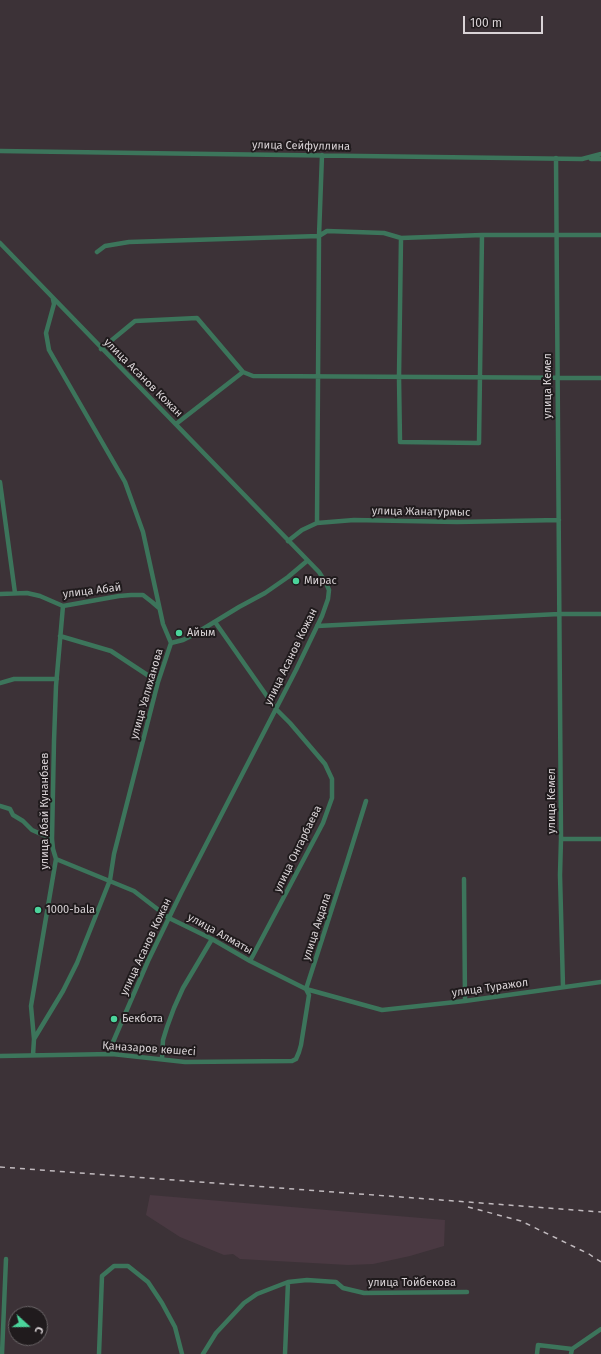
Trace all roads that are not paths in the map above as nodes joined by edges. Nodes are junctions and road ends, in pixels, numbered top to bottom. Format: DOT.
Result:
graph roads {
  1 [pos="0,151"];
  2 [pos="601,154"];
  3 [pos="322,155"];
  4 [pos="556,158"];
  5 [pos="582,159"];
  6 [pos="601,159"];
  7 [pos="482,235"];
  8 [pos="556,235"];
  9 [pos="601,235"];
  10 [pos="319,236"];
  11 [pos="401,238"];
  12 [pos="0,243"];
  13 [pos="97,252"];
  14 [pos="52,297"];
  15 [pos="101,349"];
  16 [pos="244,372"];
  17 [pos="319,376"];
  18 [pos="399,376"];
  19 [pos="480,377"];
  20 [pos="558,377"];
  21 [pos="601,378"];
  22 [pos="176,424"];
  23 [pos="0,482"];
  24 [pos="559,520"];
  25 [pos="318,523"];
  26 [pos="288,541"];
  27 [pos="307,561"];
  28 [pos="15,593"];
  29 [pos="0,594"];
  30 [pos="63,606"];
  31 [pos="160,609"];
  32 [pos="559,614"];
  33 [pos="601,614"];
  34 [pos="215,622"];
  35 [pos="317,626"];
  36 [pos="60,636"];
  37 [pos="171,643"];
  38 [pos="57,679"];
  39 [pos="0,682"];
  40 [pos="158,682"];
  41 [pos="276,709"];
  42 [pos="366,801"];
  43 [pos="0,806"];
  44 [pos="52,839"];
  45 [pos="561,839"];
  46 [pos="601,839"];
  47 [pos="56,859"];
  48 [pos="464,879"];
  49 [pos="110,880"];
  50 [pos="169,918"];
  51 [pos="212,939"];
  52 [pos="250,961"];
  53 [pos="601,982"];
  54 [pos="563,987"];
  55 [pos="306,989"];
  56 [pos="464,1001"];
  57 [pos="382,1010"];
  58 [pos="34,1039"];
  59 [pos="112,1054"];
  60 [pos="33,1055"];
  61 [pos="0,1056"];
  62 [pos="162,1059"];
  63 [pos="296,1059"];
  64 [pos="6,1259"];
  65 [pos="288,1282"];
  66 [pos="467,1292"];
  67 [pos="601,1329"];
  68 [pos="571,1351"];
  69 [pos="2,1354"];
  70 [pos="99,1354"];
  71 [pos="182,1354"];
  72 [pos="204,1354"];
  73 [pos="285,1354"];
  74 [pos="537,1354"];
  1 -- 3 [label="street, улица Сейфуллина"];
  2 -- 5 [label="street, улица Сейфуллина"];
  3 -- 4 [label="street, улица Сейфуллина"];
  3 -- 10 [label="street"];
  4 -- 5 [label="street, улица Сейфуллина"];
  4 -- 8 [label="street, улица Кемел"];
  5 -- 6 [label="street"];
  7 -- 8 [label="street"];
  7 -- 11 [label="street"];
  7 -- 19 [label="street"];
  8 -- 9 [label="street"];
  8 -- 20 [label="street, улица Кемел"];
  10 -- 11 [label="street"];
  10 -- 13 [label="street"];
  10 -- 17 [label="street"];
  11 -- 18 [label="street"];
  12 -- 14 [label="street, улица Асанов Кожан"];
  14 -- 15 [label="street, улица Асанов Кожан"];
  14 -- 31 [label="street, улица Уалиханова"];
  15 -- 16 [label="street"];
  15 -- 22 [label="street, улица Асанов Кожан"];
  16 -- 17 [label="street"];
  16 -- 22 [label="street"];
  17 -- 18 [label="street"];
  17 -- 25 [label="street"];
  18 -- 19 [label="street"];
  18 -- 19 [label="street"];
  19 -- 20 [label="street"];
  20 -- 21 [label="street"];
  20 -- 24 [label="street, улица Кемел"];
  22 -- 26 [label="street, улица Асанов Кожан"];
  23 -- 28 [label="street"];
  24 -- 25 [label="street, улица Жанатурмыс"];
  24 -- 32 [label="street, улица Кемел"];
  25 -- 26 [label="street, улица Жанатурмыс"];
  26 -- 27 [label="street, улица Асанов Кожан"];
  27 -- 34 [label="street"];
  27 -- 35 [label="street, улица Асанов Кожан"];
  28 -- 29 [label="street, улица Абай"];
  28 -- 30 [label="street, улица Абай"];
  30 -- 31 [label="street, улица Абай"];
  30 -- 36 [label="street, улица Абай Кунанбаев"];
  31 -- 37 [label="street, улица Уалиханова"];
  32 -- 33 [label="street"];
  32 -- 35 [label="street"];
  32 -- 45 [label="street, улица Кемел"];
  34 -- 37 [label="street"];
  34 -- 41 [label="street, улица Онгарбаева"];
  35 -- 41 [label="street, улица Асанов Кожан"];
  36 -- 38 [label="street, улица Абай Кунанбаев"];
  36 -- 40 [label="street"];
  37 -- 40 [label="street, улица Уалиханова"];
  38 -- 39 [label="street"];
  38 -- 44 [label="street, улица Абай Кунанбаев"];
  40 -- 49 [label="street, улица Уалиханова"];
  41 -- 50 [label="street, улица Асанов Кожан"];
  41 -- 52 [label="street, улица Онгарбаева"];
  42 -- 55 [label="street, улица Акдала"];
  43 -- 44 [label="street"];
  44 -- 47 [label="street, улица Абай Кунанбаев"];
  45 -- 46 [label="street"];
  45 -- 54 [label="street, улица Кемел"];
  47 -- 49 [label="street, улица Алматы"];
  47 -- 58 [label="street, улица Абай Кунанбаев"];
  48 -- 56 [label="street"];
  49 -- 50 [label="street, улица Алматы"];
  49 -- 58 [label="street, улица Уалиханова"];
  50 -- 51 [label="street, улица Алматы"];
  50 -- 59 [label="street, улица Асанов Кожан"];
  51 -- 52 [label="street, улица Алматы"];
  51 -- 62 [label="street"];
  52 -- 55 [label="street, улица Алматы"];
  53 -- 54 [label="street, улица Туражол"];
  54 -- 56 [label="street, улица Туражол"];
  55 -- 57 [label="street, улица Алматы"];
  55 -- 63 [label="street, улица Акдала"];
  56 -- 57 [label="street, улица Туражол"];
  58 -- 60 [label="street, улица Уалиханова"];
  59 -- 60 [label="street, Қаназаров көшесі"];
  59 -- 62 [label="street, Қаназаров көшесі"];
  60 -- 61 [label="street, Қаназаров көшесі"];
  62 -- 63 [label="street, Қаназаров көшесі"];
  64 -- 69 [label="street"];
  65 -- 66 [label="street, улица Тойбекова"];
  65 -- 72 [label="street, улица Тойбекова"];
  65 -- 73 [label="street"];
  67 -- 68 [label="street"];
  68 -- 74 [label="street"];
  70 -- 71 [label="street"];
}
